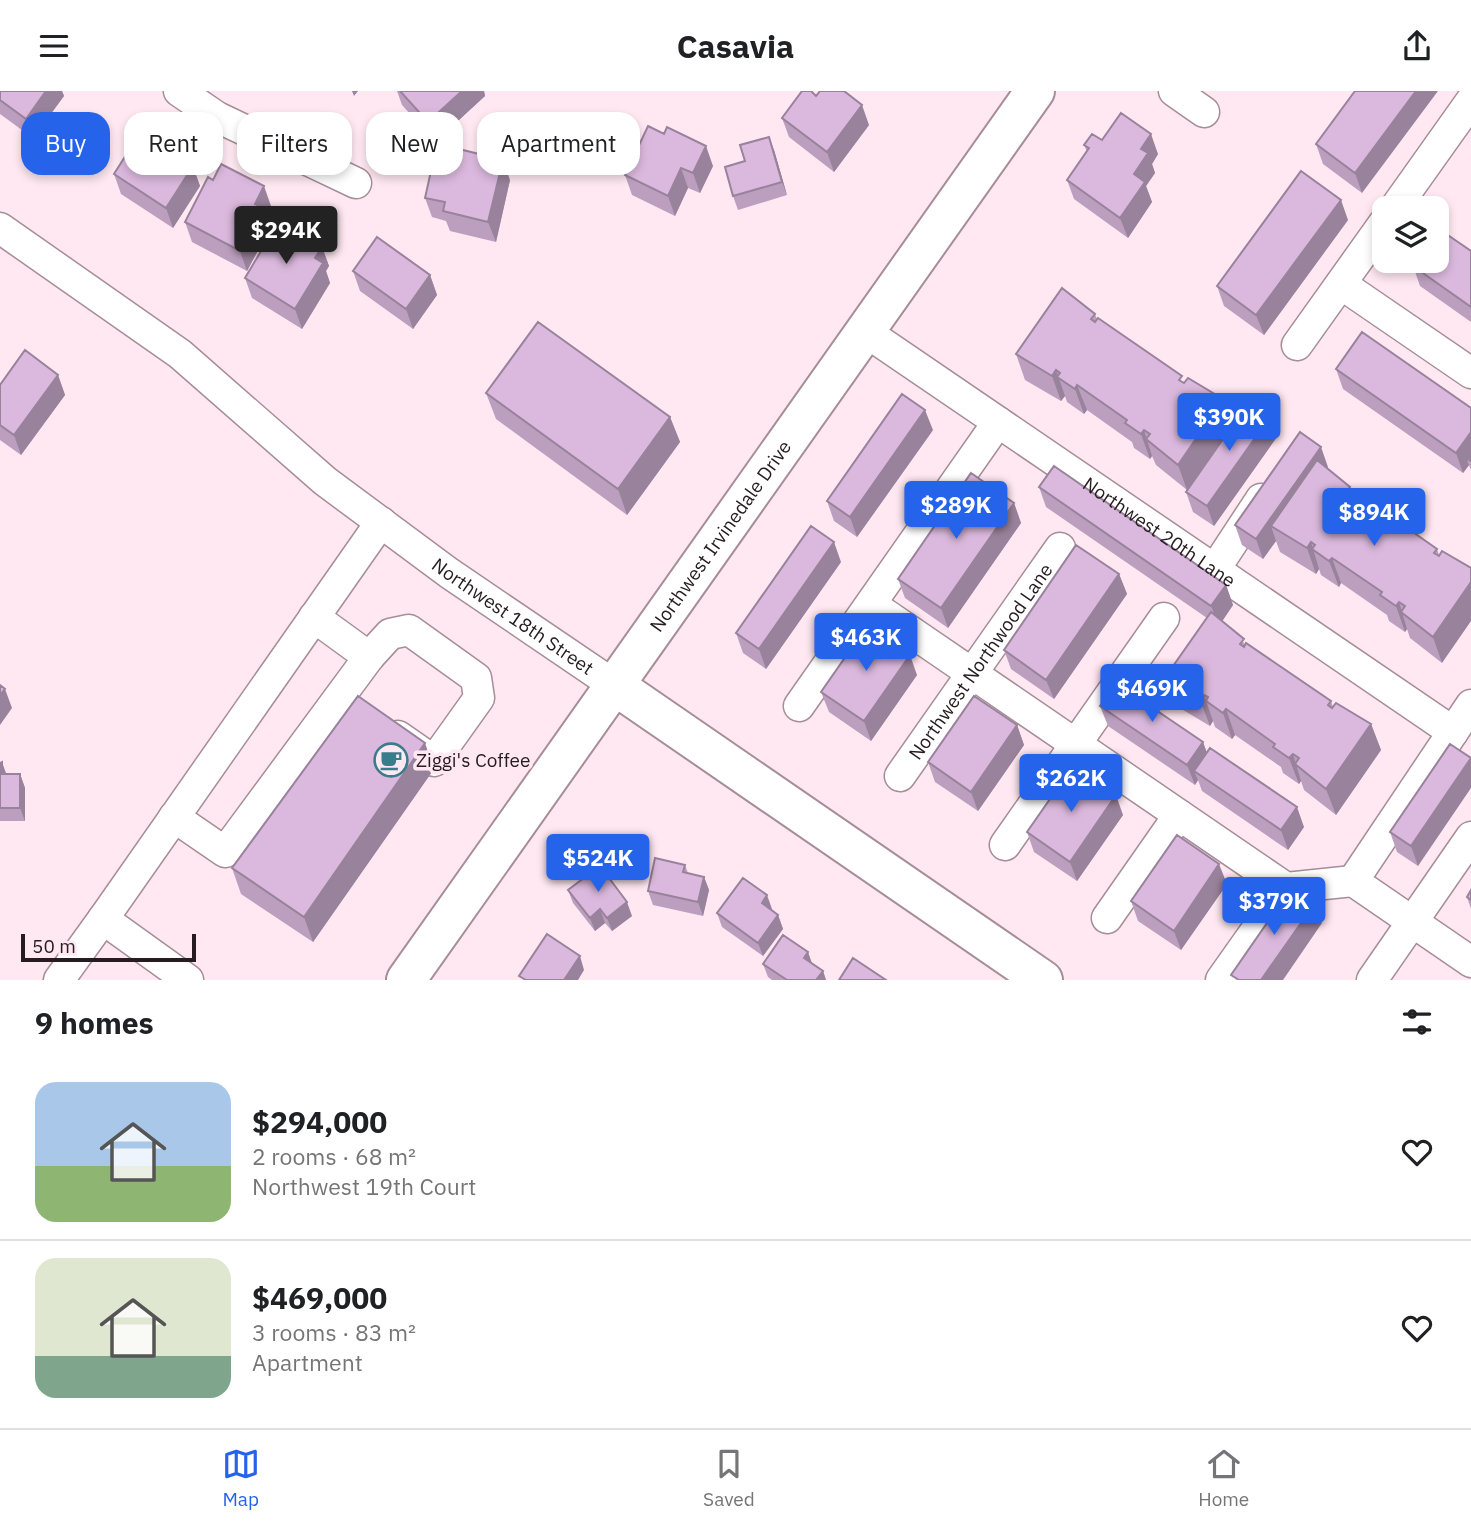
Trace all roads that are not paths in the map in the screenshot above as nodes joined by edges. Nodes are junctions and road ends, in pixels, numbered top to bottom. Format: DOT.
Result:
graph roads {
  1 [pos="1035,91"];
  2 [pos="1174,91"];
  3 [pos="184,92"];
  4 [pos="1471,101"];
  5 [pos="1204,112"];
  6 [pos="356,183"];
  7 [pos="1404,196"];
  8 [pos="0,228"];
  9 [pos="1372,240"];
  10 [pos="1341,284"];
  11 [pos="866,332"];
  12 [pos="1297,345"];
  13 [pos="1471,373"];
  14 [pos="998,422"];
  15 [pos="1279,472"];
  16 [pos="381,522"];
  17 [pos="1060,548"];
  18 [pos="1215,569"];
  19 [pos="872,605"];
  20 [pos="314,617"];
  21 [pos="1164,618"];
  22 [pos="369,657"];
  23 [pos="972,673"];
  24 [pos="614,685"];
  25 [pos="1471,705"];
  26 [pos="799,706"];
  27 [pos="360,710"];
  28 [pos="1453,732"];
  29 [pos="1075,744"];
  30 [pos="900,776"];
  31 [pos="1179,815"];
  32 [pos="174,817"];
  33 [pos="1471,837"];
  34 [pos="1004,845"];
  35 [pos="1353,881"];
  36 [pos="1286,888"];
  37 [pos="1107,918"];
  38 [pos="103,919"];
  39 [pos="1412,922"];
  40 [pos="1471,962"];
  41 [pos="69,976"];
  42 [pos="188,980"];
  43 [pos="406,980"];
  44 [pos="1043,980"];
  45 [pos="1221,980"];
  46 [pos="1372,980"];
  1 -- 11 [label="main road, Northwest Irvinedale Drive"];
  2 -- 5 [label="street"];
  3 -- 6 [label="street"];
  4 -- 7 [label="street"];
  8 -- 16 [label="street, Northwest 18th Street"];
  9 -- 10 [label="street"];
  10 -- 12 [label="street"];
  10 -- 13 [label="street"];
  11 -- 14 [label="street, Northwest 20th Lane"];
  11 -- 24 [label="main road, Northwest Irvinedale Drive"];
  14 -- 18 [label="street, Northwest 20th Lane"];
  14 -- 19 [label="street"];
  15 -- 18 [label="street"];
  16 -- 20 [label="street"];
  16 -- 24 [label="street, Northwest 18th Street"];
  17 -- 23 [label="street, Northwest Northwood Lane"];
  18 -- 28 [label="street, Northwest 20th Lane"];
  19 -- 23 [label="street"];
  19 -- 26 [label="street"];
  20 -- 22 [label="street"];
  20 -- 32 [label="street"];
  21 -- 29 [label="street"];
  22 -- 27 [label="street"];
  22 -- 27 [label="street"];
  23 -- 29 [label="street"];
  23 -- 30 [label="street, Northwest Northwood Lane"];
  24 -- 43 [label="main road, Northwest Irvinedale Drive"];
  24 -- 44 [label="main road, Northwest 18th Street"];
  25 -- 28 [label="street"];
  27 -- 32 [label="street"];
  28 -- 35 [label="street"];
  29 -- 31 [label="street"];
  29 -- 34 [label="street"];
  31 -- 36 [label="street"];
  31 -- 37 [label="street"];
  32 -- 38 [label="street"];
  33 -- 39 [label="street"];
  35 -- 36 [label="street"];
  35 -- 39 [label="street"];
  36 -- 45 [label="street"];
  38 -- 41 [label="street"];
  38 -- 42 [label="street"];
  39 -- 40 [label="street"];
  39 -- 46 [label="street"];
}
